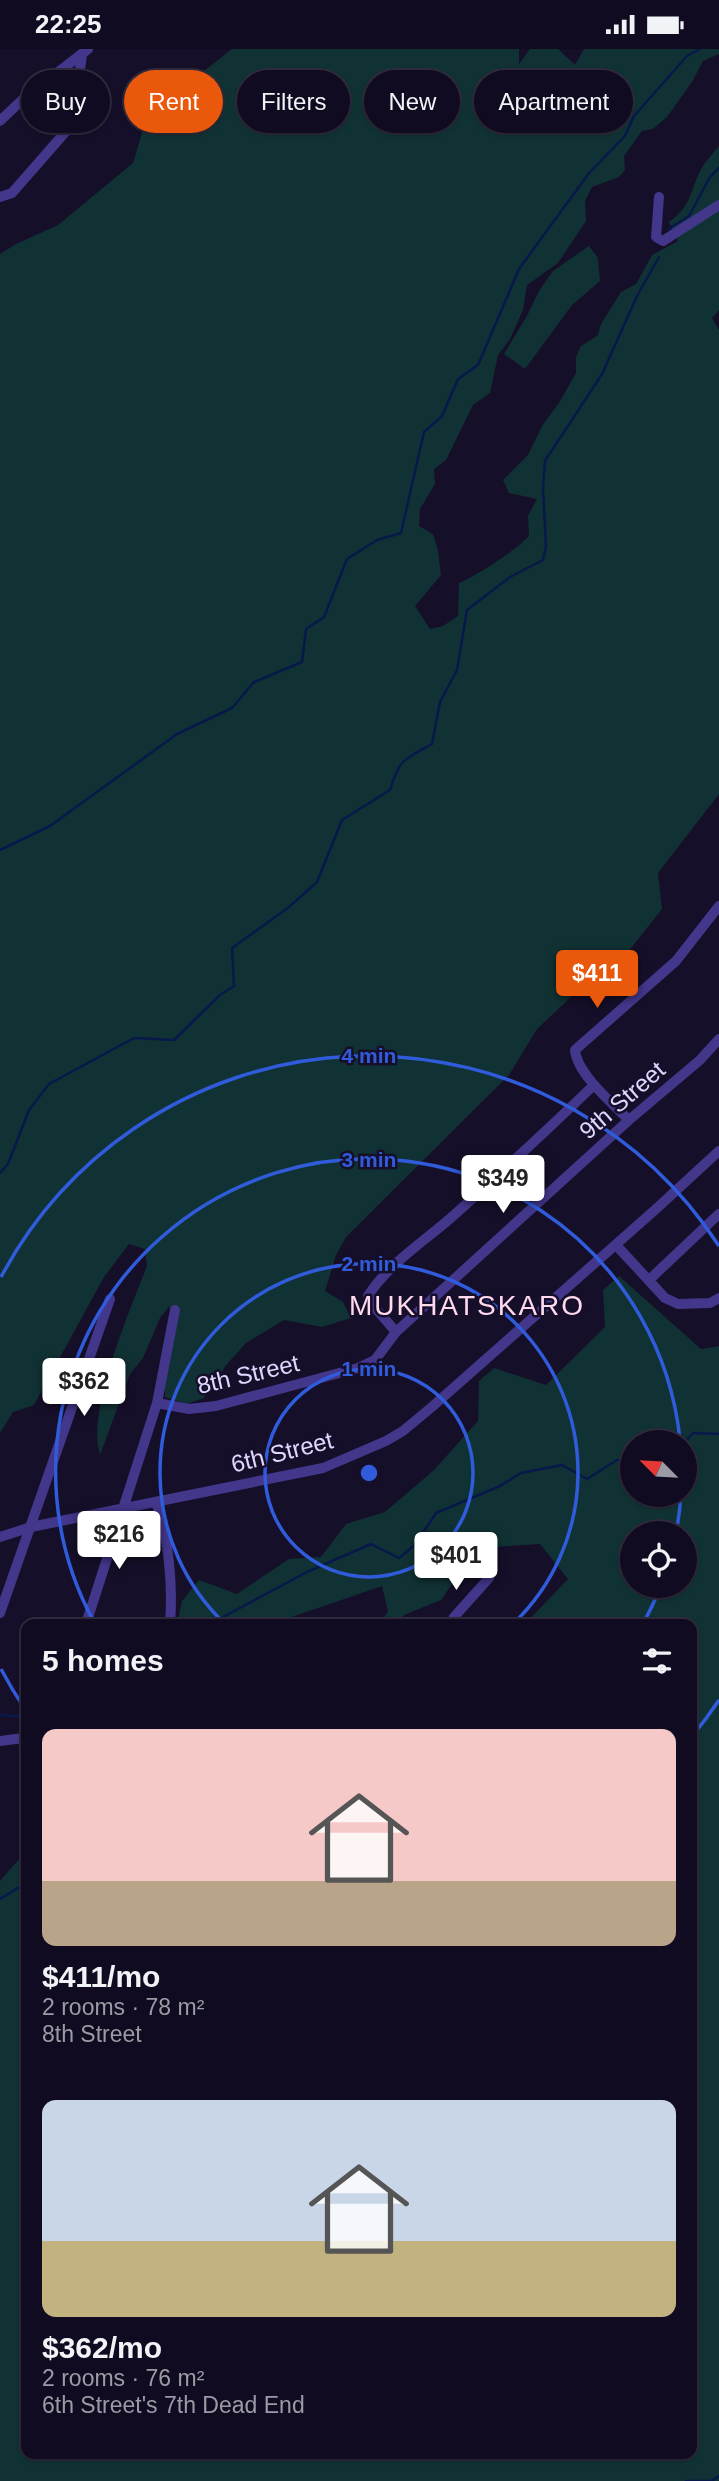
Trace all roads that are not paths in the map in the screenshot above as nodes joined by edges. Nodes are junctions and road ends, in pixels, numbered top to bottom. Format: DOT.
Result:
graph roads {
  1 [pos="85,52"];
  2 [pos="0,121"];
  3 [pos="0,197"];
  4 [pos="659,197"];
  5 [pos="719,205"];
  6 [pos="719,906"];
  7 [pos="719,1039"];
  8 [pos="594,1085"];
  9 [pos="629,1121"];
  10 [pos="719,1151"];
  11 [pos="719,1214"];
  12 [pos="616,1245"];
  13 [pos="649,1280"];
  14 [pos="110,1299"];
  15 [pos="719,1299"];
  16 [pos="175,1310"];
  17 [pos="396,1332"];
  18 [pos="157,1403"];
  19 [pos="156,1502"];
  20 [pos="123,1509"];
  21 [pos="30,1527"];
  22 [pos="0,1537"];
  23 [pos="489,1579"];
  24 [pos="0,1613"];
  25 [pos="88,1619"];
  26 [pos="170,1619"];
  27 [pos="453,1619"];
  28 [pos="21,1738"];
  29 [pos="0,1741"];
  1 -- 2 [label="street"];
  1 -- 3 [label="street"];
  4 -- 5 [label="street"];
  6 -- 8 [label="street"];
  7 -- 9 [label="street, 9th Street"];
  8 -- 9 [label="street"];
  8 -- 17 [label="street"];
  9 -- 17 [label="street, 9th Street"];
  10 -- 12 [label="street, 6th Street"];
  11 -- 13 [label="street"];
  12 -- 13 [label="street"];
  12 -- 19 [label="street, 6th Street"];
  13 -- 15 [label="street"];
  14 -- 21 [label="street"];
  16 -- 18 [label="street, 8th Street"];
  17 -- 18 [label="street, 8th Street"];
  18 -- 20 [label="street, 8th Street"];
  19 -- 20 [label="street, 6th Street"];
  19 -- 26 [label="street"];
  20 -- 21 [label="street, 6th Street"];
  20 -- 25 [label="street, 8th Street"];
  21 -- 22 [label="street, 6th Street"];
  21 -- 24 [label="street"];
  23 -- 27 [label="street"];
  28 -- 29 [label="street"];
}
